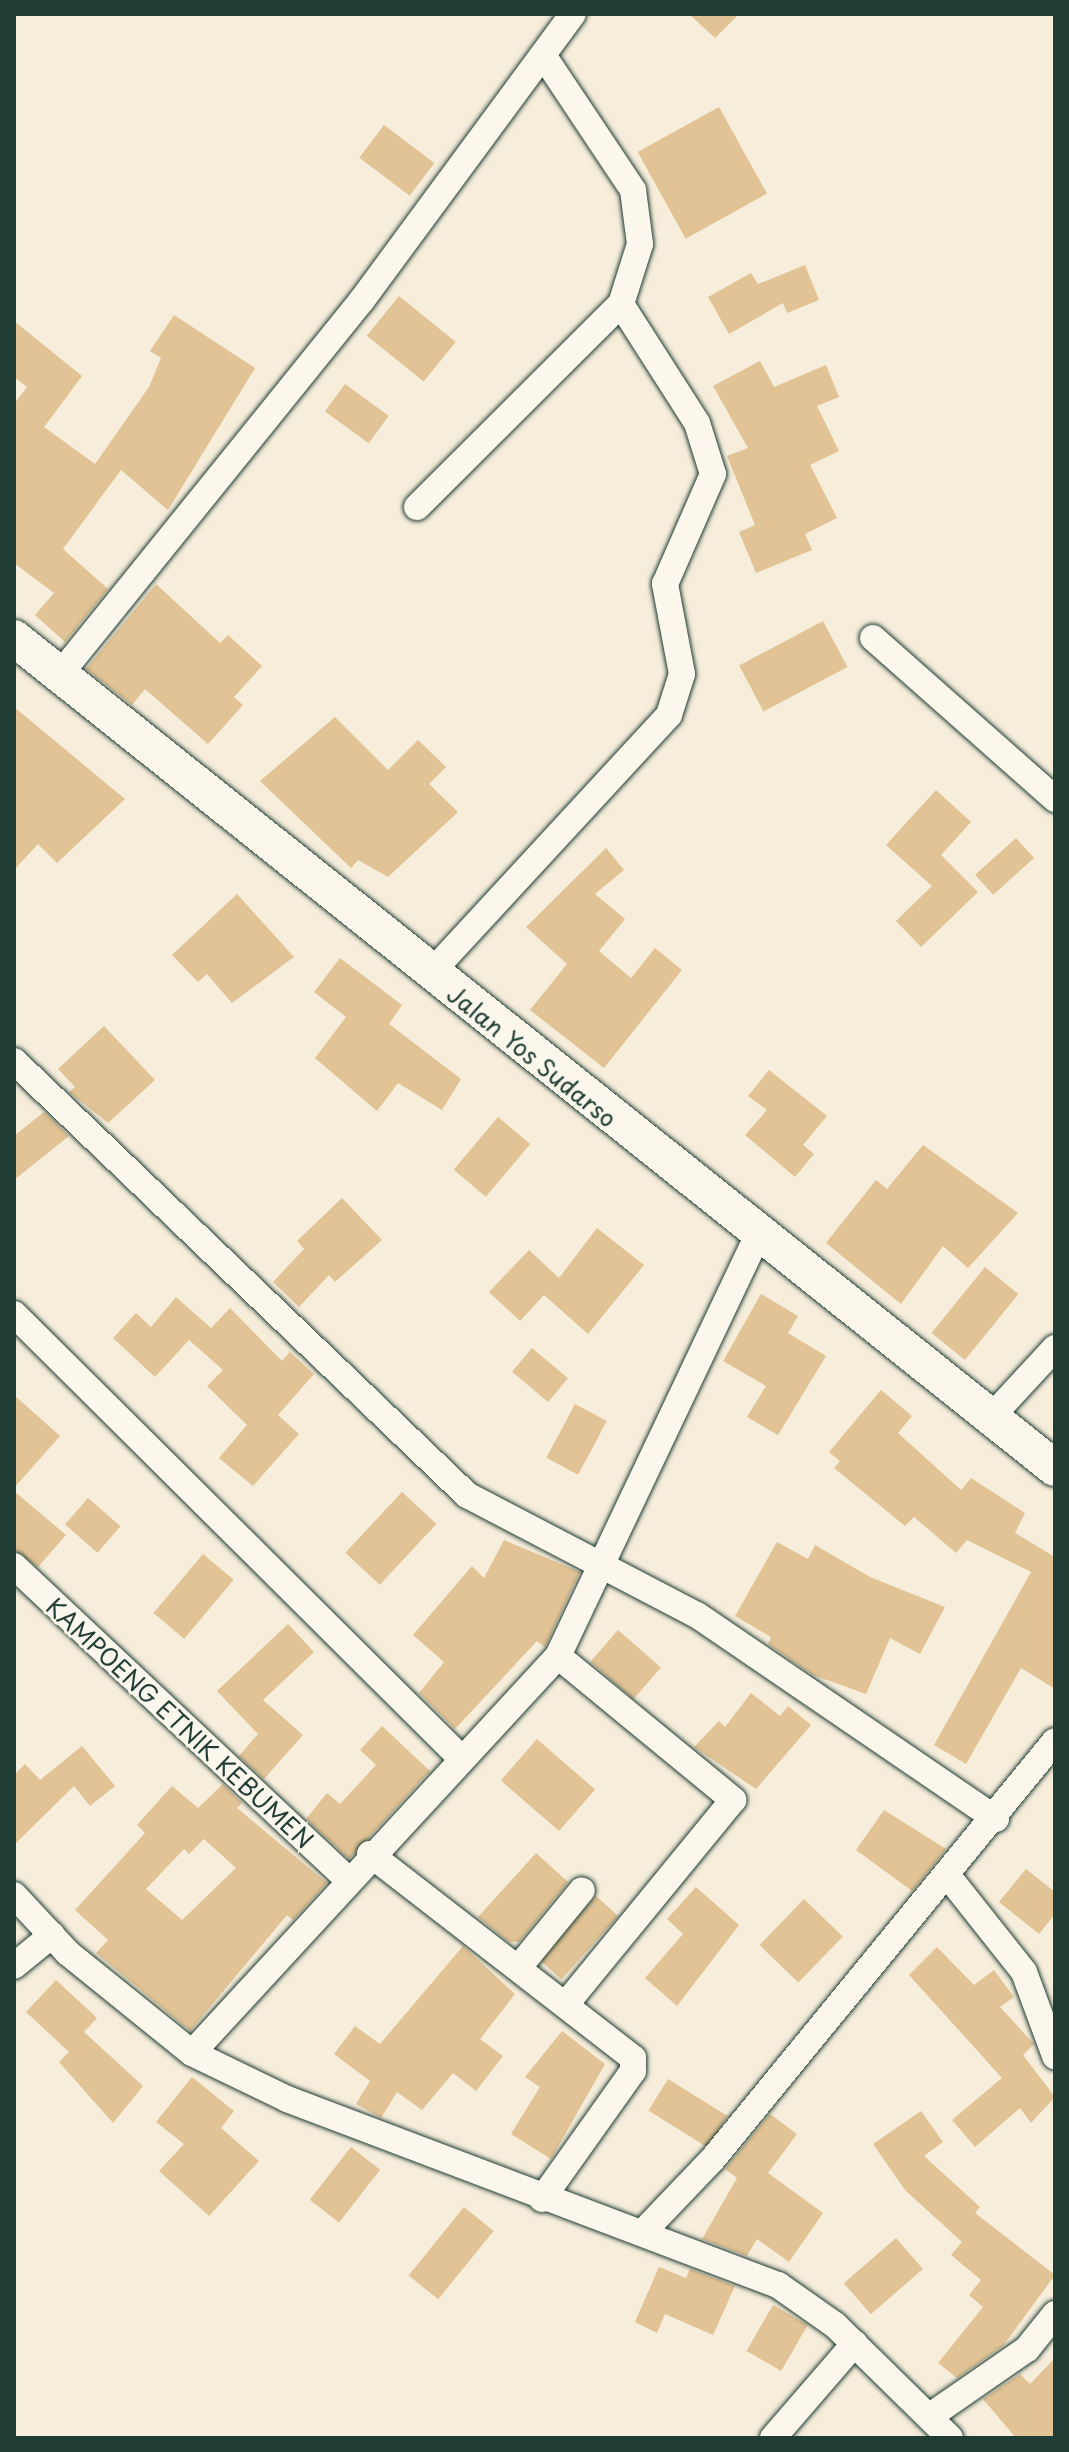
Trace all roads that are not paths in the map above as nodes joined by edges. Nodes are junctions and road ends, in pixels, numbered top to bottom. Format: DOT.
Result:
graph roads {
  1 [pos="573,14"];
  2 [pos="545,58"];
  3 [pos="621,304"];
  4 [pos="417,507"];
  5 [pos="14,638"];
  6 [pos="873,638"];
  7 [pos="61,673"];
  8 [pos="1055,799"];
  9 [pos="430,974"];
  10 [pos="14,1061"];
  11 [pos="758,1234"];
  12 [pos="14,1314"];
  13 [pos="1055,1348"];
  14 [pos="994,1414"];
  15 [pos="1055,1468"];
  16 [pos="14,1566"];
  17 [pos="599,1569"];
  18 [pos="558,1656"];
  19 [pos="1055,1741"];
  20 [pos="462,1759"];
  21 [pos="996,1819"];
  22 [pos="370,1854"];
  23 [pos="948,1876"];
  24 [pos="347,1879"];
  25 [pos="582,1890"];
  26 [pos="14,1895"];
  27 [pos="52,1935"];
  28 [pos="14,1966"];
  29 [pos="519,1967"];
  30 [pos="567,2003"];
  31 [pos="192,2053"];
  32 [pos="1055,2056"];
  33 [pos="542,2199"];
  34 [pos="646,2229"];
  35 [pos="1055,2314"];
  36 [pos="855,2343"];
  37 [pos="933,2414"];
  38 [pos="773,2438"];
  39 [pos="950,2438"];
  1 -- 2 [label="street"];
  2 -- 3 [label="street"];
  2 -- 7 [label="street"];
  3 -- 4 [label="street"];
  3 -- 9 [label="street"];
  5 -- 7 [label="main road, Jalan Yos Sudarso"];
  6 -- 8 [label="street"];
  7 -- 9 [label="main road, Jalan Yos Sudarso"];
  9 -- 11 [label="main road, Jalan Yos Sudarso"];
  10 -- 17 [label="street"];
  11 -- 14 [label="main road, Jalan Yos Sudarso"];
  11 -- 17 [label="street"];
  12 -- 20 [label="street"];
  13 -- 14 [label="street"];
  14 -- 15 [label="main road, Jalan Yos Sudarso"];
  16 -- 24 [label="street, KAMPOENG ETNIK KEBUMEN"];
  17 -- 18 [label="street"];
  17 -- 21 [label="street"];
  18 -- 20 [label="street"];
  18 -- 30 [label="street"];
  19 -- 21 [label="street"];
  20 -- 22 [label="street"];
  21 -- 23 [label="street"];
  22 -- 24 [label="street"];
  22 -- 29 [label="street"];
  23 -- 32 [label="street"];
  23 -- 34 [label="street"];
  24 -- 31 [label="street"];
  25 -- 29 [label="street"];
  26 -- 27 [label="street"];
  27 -- 28 [label="street"];
  27 -- 31 [label="street"];
  29 -- 30 [label="street"];
  30 -- 33 [label="street"];
  31 -- 33 [label="street"];
  33 -- 34 [label="street"];
  34 -- 36 [label="street"];
  35 -- 37 [label="street"];
  36 -- 37 [label="street"];
  36 -- 38 [label="street"];
  37 -- 39 [label="street"];
}
